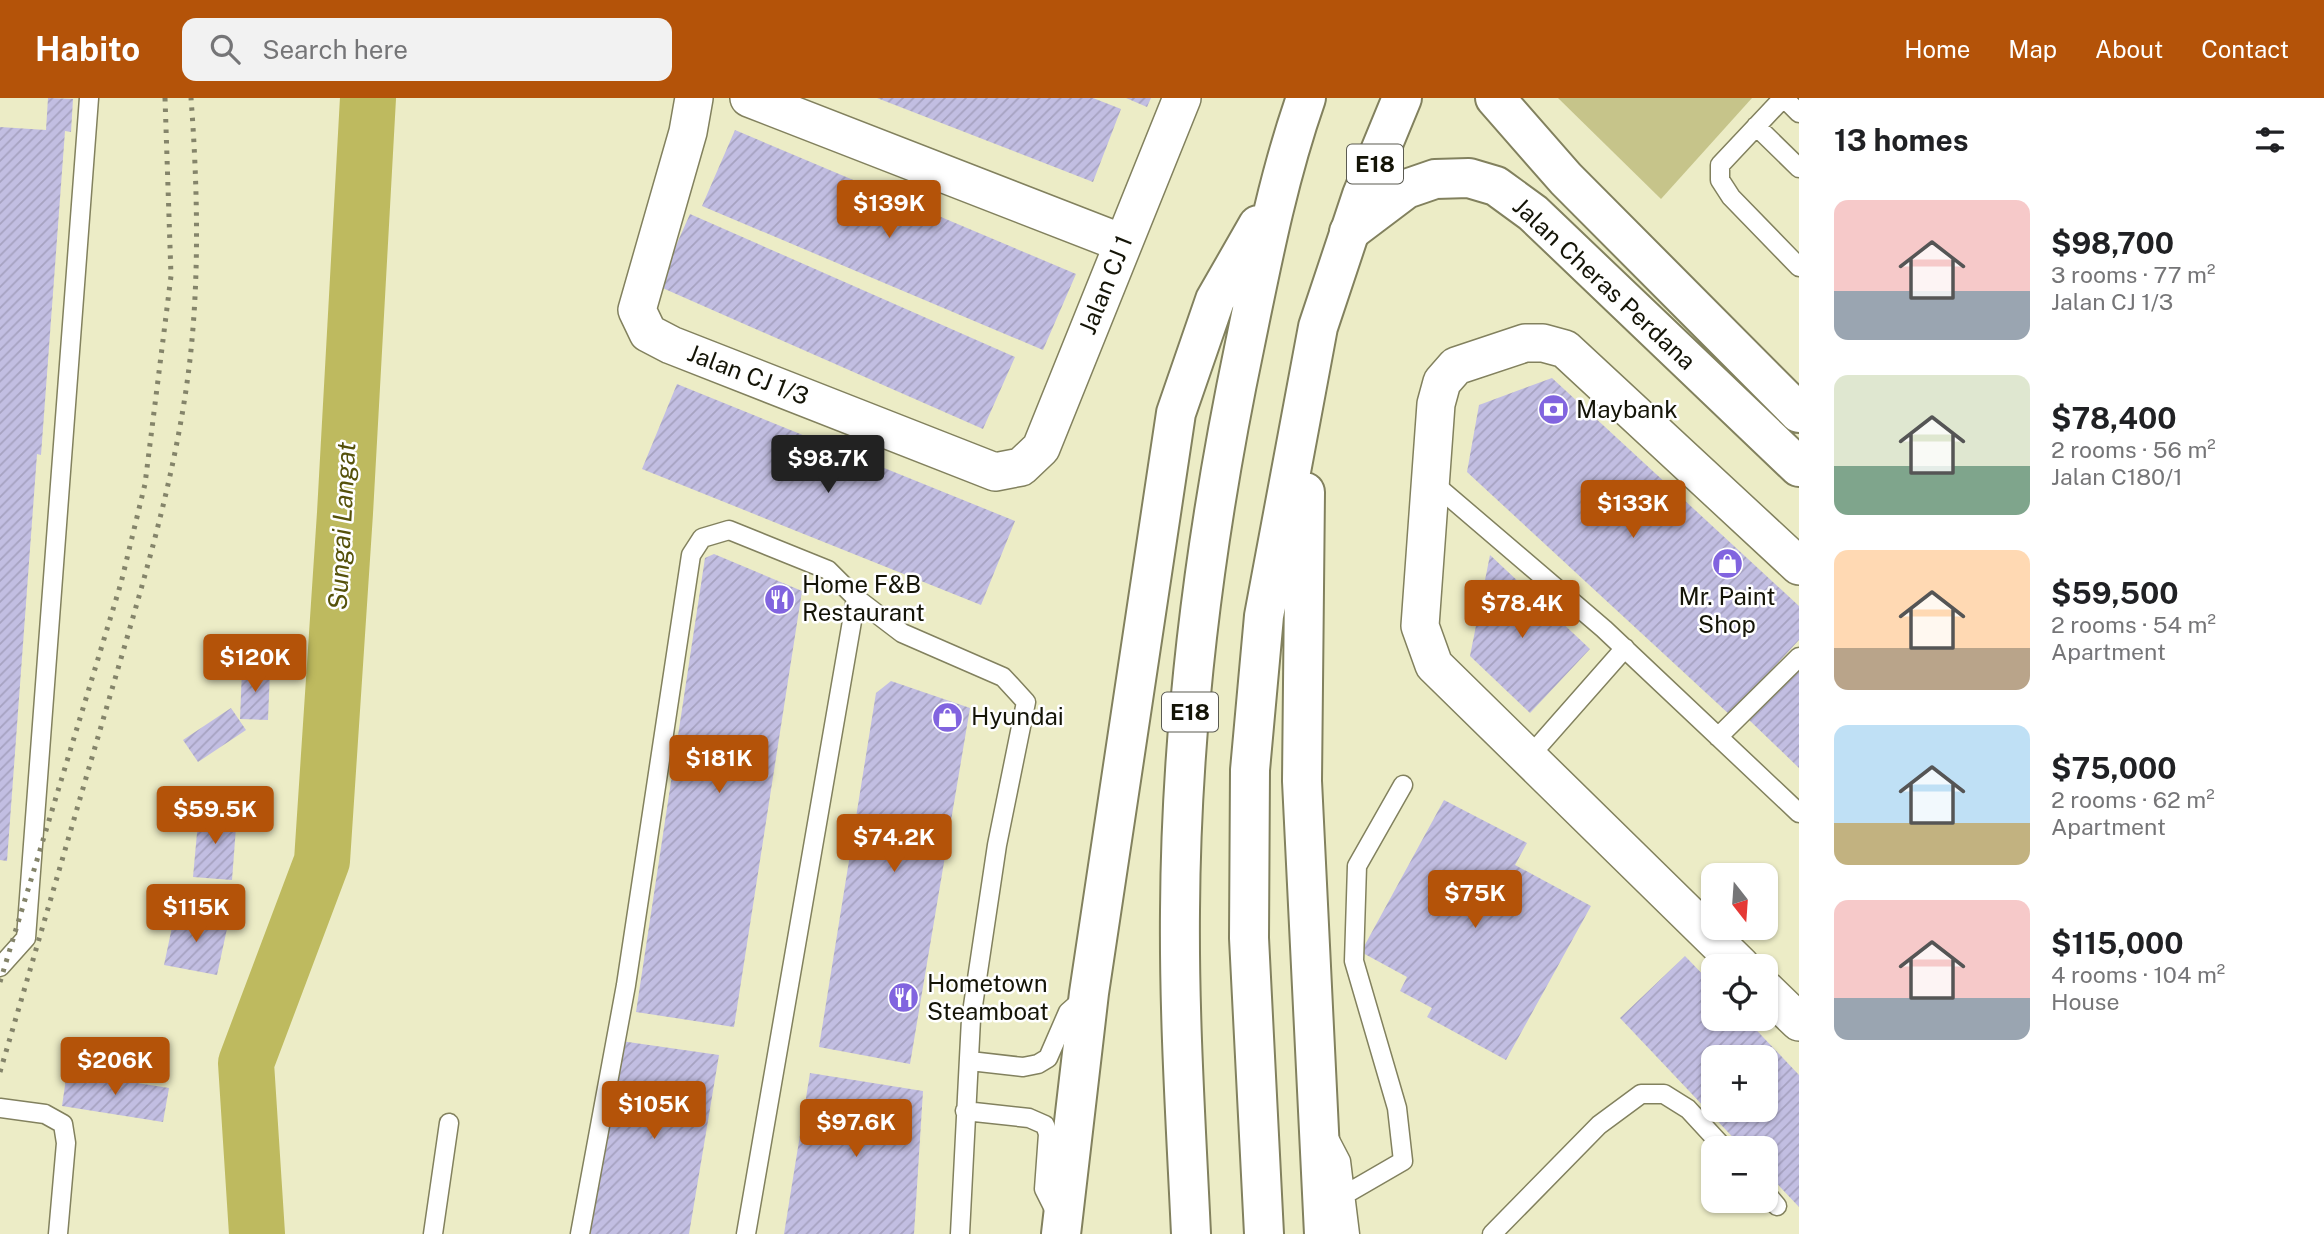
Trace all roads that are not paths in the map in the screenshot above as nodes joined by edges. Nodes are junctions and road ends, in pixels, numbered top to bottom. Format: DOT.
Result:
graph roads {
  1 [pos="89,98"];
  2 [pos="694,98"];
  3 [pos="748,98"];
  4 [pos="1182,98"];
  5 [pos="1306,98"];
  6 [pos="1402,98"];
  7 [pos="1495,98"];
  8 [pos="1783,98"];
  9 [pos="1799,113"];
  10 [pos="1756,126"];
  11 [pos="1799,168"];
  12 [pos="1275,197"];
  13 [pos="1349,232"];
  14 [pos="1122,243"];
  15 [pos="1799,267"];
  16 [pos="1798,410"];
  17 [pos="1299,428"];
  18 [pos="1021,467"];
  19 [pos="1799,467"];
  20 [pos="1432,482"];
  21 [pos="1799,566"];
  22 [pos="856,598"];
  23 [pos="1625,648"];
  24 [pos="1799,657"];
  25 [pos="1718,737"];
  26 [pos="1528,758"];
  27 [pos="1404,785"];
  28 [pos="1799,813"];
  29 [pos="1729,954"];
  30 [pos="0,967"];
  31 [pos="1089,993"];
  32 [pos="1778,1002"];
  33 [pos="1799,1022"];
  34 [pos="970,1061"];
  35 [pos="0,1108"];
  36 [pos="965,1111"];
  37 [pos="1319,1120"];
  38 [pos="449,1123"];
  39 [pos="1713,1136"];
  40 [pos="1346,1194"];
  41 [pos="1061,1229"];
  42 [pos="58,1234"];
  43 [pos="433,1234"];
  44 [pos="580,1234"];
  45 [pos="746,1234"];
  46 [pos="960,1234"];
  47 [pos="1191,1234"];
  48 [pos="1264,1234"];
  49 [pos="1324,1234"];
  50 [pos="1350,1234"];
  51 [pos="1492,1234"];
  1 -- 30 [label="lane"];
  2 -- 18 [label="street, Jalan CJ 1/3"];
  3 -- 14 [label="street"];
  4 -- 14 [label="street, Jalan CJ 1"];
  5 -- 12 [label="main road, E18"];
  6 -- 13 [label="main road, E18"];
  7 -- 16 [label="main road, Jalan Cheras Perdana"];
  8 -- 9 [label="lane"];
  8 -- 10 [label="lane"];
  10 -- 11 [label="lane"];
  10 -- 15 [label="lane"];
  12 -- 31 [label="main road"];
  12 -- 47 [label="main road, E18"];
  13 -- 17 [label="main road, E18"];
  13 -- 19 [label="main road, Jalan Cheras Perdana"];
  14 -- 18 [label="street, Jalan CJ 1"];
  17 -- 37 [label="main road"];
  17 -- 48 [label="main road, E18"];
  20 -- 21 [label="street"];
  20 -- 23 [label="lane"];
  20 -- 26 [label="street"];
  22 -- 34 [label="lane"];
  22 -- 44 [label="lane"];
  22 -- 45 [label="lane"];
  23 -- 25 [label="lane"];
  23 -- 26 [label="lane"];
  24 -- 25 [label="lane"];
  25 -- 28 [label="lane"];
  26 -- 29 [label="street"];
  27 -- 40 [label="lane"];
  31 -- 34 [label="lane"];
  31 -- 41 [label="main road"];
  32 -- 33 [label="street"];
  34 -- 36 [label="lane"];
  35 -- 42 [label="lane"];
  36 -- 41 [label="lane"];
  36 -- 46 [label="lane"];
  37 -- 40 [label="lane"];
  37 -- 49 [label="main road"];
  38 -- 43 [label="lane"];
  39 -- 51 [label="lane"];
  40 -- 50 [label="lane"];
}
